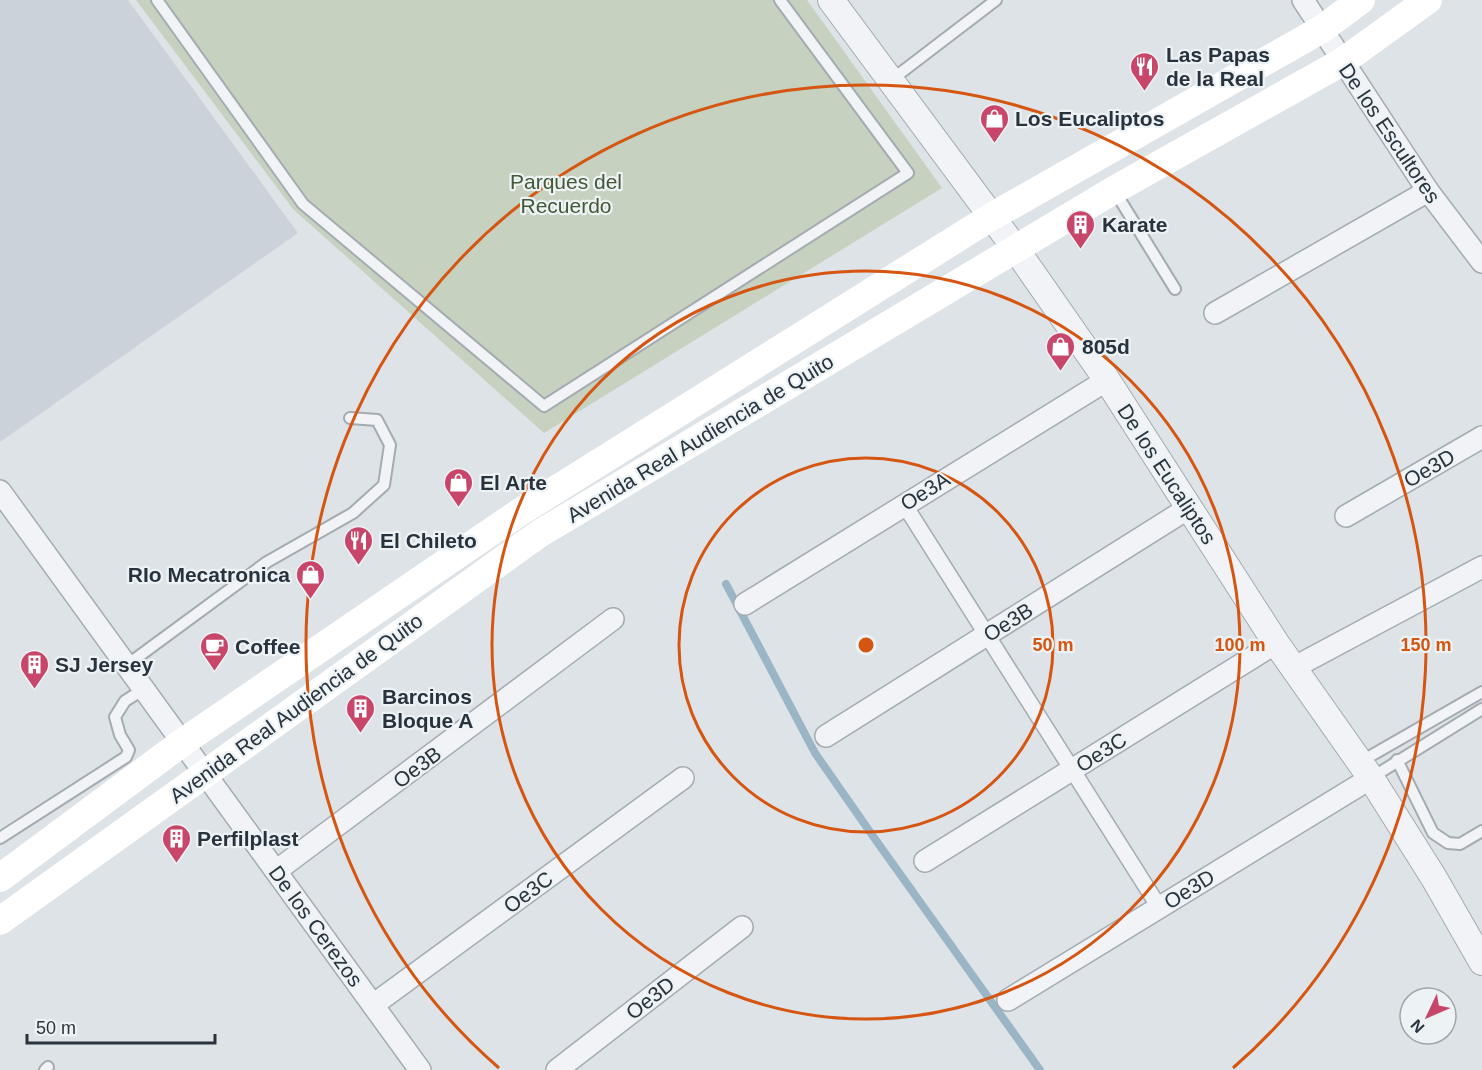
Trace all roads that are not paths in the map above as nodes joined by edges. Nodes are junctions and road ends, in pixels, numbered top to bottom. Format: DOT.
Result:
graph roads {
  1 [pos="157,0"];
  2 [pos="780,0"];
  3 [pos="831,0"];
  4 [pos="996,0"];
  5 [pos="1303,0"];
  6 [pos="1360,0"];
  7 [pos="1428,0"];
  8 [pos="1322,29"];
  9 [pos="1342,62"];
  10 [pos="890,81"];
  11 [pos="1114,190"];
  12 [pos="1428,191"];
  13 [pos="991,217"];
  14 [pos="1016,248"];
  15 [pos="1481,260"];
  16 [pos="1175,289"];
  17 [pos="1215,313"];
  18 [pos="1107,380"];
  19 [pos="350,418"];
  20 [pos="1482,437"];
  21 [pos="0,492"];
  22 [pos="904,504"];
  23 [pos="1190,507"];
  24 [pos="1346,516"];
  25 [pos="1482,567"];
  26 [pos="745,604"];
  27 [pos="613,619"];
  28 [pos="986,636"];
  29 [pos="1276,643"];
  30 [pos="127,665"];
  31 [pos="1293,668"];
  32 [pos="144,689"];
  33 [pos="1482,692"];
  34 [pos="1482,709"];
  35 [pos="826,736"];
  36 [pos="183,742"];
  37 [pos="1397,760"];
  38 [pos="1365,770"];
  39 [pos="1071,771"];
  40 [pos="204,773"];
  41 [pos="683,778"];
  42 [pos="1482,831"];
  43 [pos="0,838"];
  44 [pos="925,861"];
  45 [pos="276,871"];
  46 [pos="0,878"];
  47 [pos="1160,907"];
  48 [pos="0,921"];
  49 [pos="742,927"];
  50 [pos="1482,962"];
  51 [pos="1008,1000"];
  52 [pos="373,1005"];
  53 [pos="420,1070"];
  54 [pos="557,1070"];
  1 -- 2 [label="lane"];
  3 -- 10 [label="street, De los Eucaliptos"];
  4 -- 10 [label="lane"];
  5 -- 8 [label="street, De los Escultores"];
  6 -- 8 [label="main road, Avenida Real Audiencia de Quito"];
  7 -- 9 [label="main road, Avenida Real Audiencia de Quito"];
  8 -- 9 [label="street, De los Escultores"];
  8 -- 13 [label="main road, Avenida Real Audiencia de Quito"];
  9 -- 11 [label="main road, Avenida Real Audiencia de Quito"];
  9 -- 12 [label="street, De los Escultores"];
  10 -- 13 [label="street, De los Eucaliptos"];
  11 -- 14 [label="main road, Avenida Real Audiencia de Quito"];
  11 -- 16 [label="lane"];
  12 -- 15 [label="street, De los Escultores"];
  12 -- 17 [label="street"];
  13 -- 14 [label="street, De los Eucaliptos"];
  13 -- 36 [label="main road, Avenida Real Audiencia de Quito"];
  14 -- 18 [label="street, De los Eucaliptos"];
  14 -- 40 [label="main road, Avenida Real Audiencia de Quito"];
  18 -- 22 [label="street, Oe3A"];
  18 -- 23 [label="street, De los Eucaliptos"];
  19 -- 30 [label="lane"];
  20 -- 24 [label="street, Oe3D"];
  21 -- 30 [label="street, De los Cerezos"];
  22 -- 26 [label="street, Oe3A"];
  22 -- 28 [label="street"];
  23 -- 28 [label="street, Oe3B"];
  23 -- 29 [label="street, De los Eucaliptos"];
  25 -- 31 [label="street"];
  27 -- 45 [label="street, Oe3B"];
  28 -- 35 [label="street, Oe3B"];
  28 -- 39 [label="street"];
  29 -- 31 [label="street, De los Eucaliptos"];
  29 -- 39 [label="street, Oe3C"];
  30 -- 32 [label="street, De los Cerezos"];
  31 -- 38 [label="street, De los Eucaliptos"];
  32 -- 36 [label="street, De los Cerezos"];
  32 -- 43 [label="lane"];
  33 -- 38 [label="lane"];
  34 -- 37 [label="lane"];
  36 -- 40 [label="street, De los Cerezos"];
  36 -- 46 [label="main road, Avenida Real Audiencia de Quito"];
  37 -- 38 [label="lane"];
  37 -- 42 [label="lane"];
  38 -- 47 [label="street, Oe3D"];
  38 -- 50 [label="street, De los Eucaliptos"];
  39 -- 44 [label="street, Oe3C"];
  39 -- 47 [label="street"];
  40 -- 45 [label="street, De los Cerezos"];
  40 -- 48 [label="main road, Avenida Real Audiencia de Quito"];
  41 -- 52 [label="street, Oe3C"];
  45 -- 52 [label="street, De los Cerezos"];
  47 -- 51 [label="street, Oe3D"];
  49 -- 54 [label="street, Oe3D"];
  52 -- 53 [label="street, De los Cerezos"];
}
